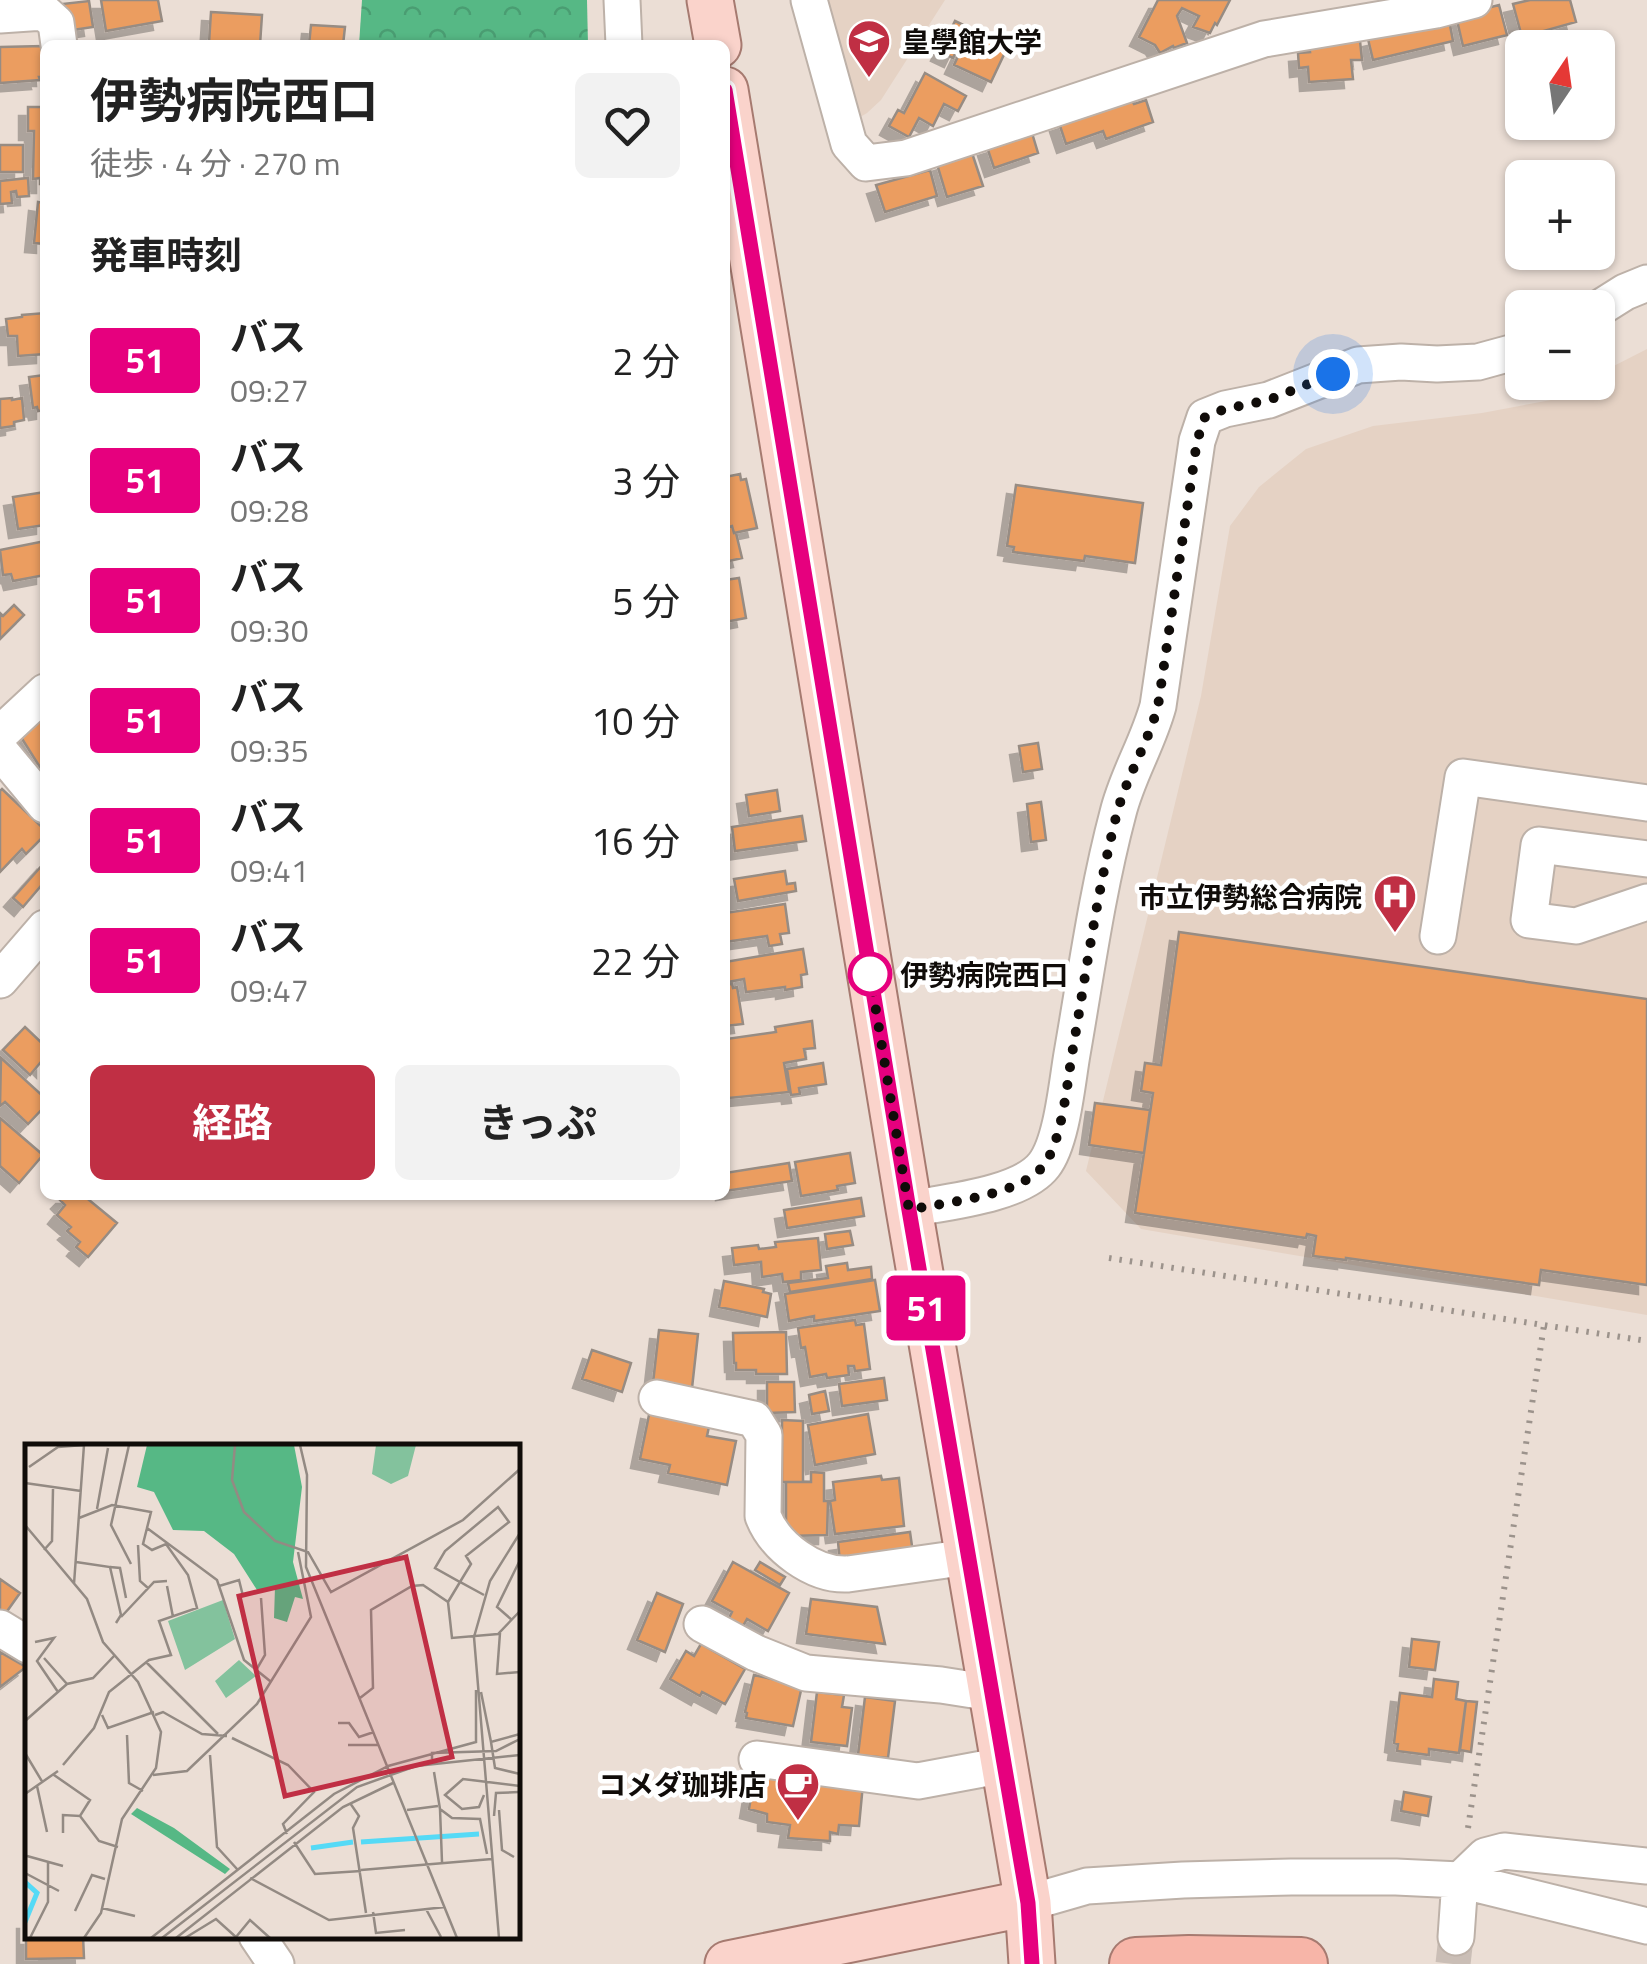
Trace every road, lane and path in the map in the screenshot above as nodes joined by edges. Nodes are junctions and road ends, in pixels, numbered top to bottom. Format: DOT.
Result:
graph roads {
  1 [pos="622,0"];
  2 [pos="710,0"];
  3 [pos="809,0"];
  4 [pos="1474,0"];
  5 [pos="45,6"];
  6 [pos="0,15"];
  7 [pos="58,40"];
  8 [pos="624,40"];
  9 [pos="717,40"];
  10 [pos="730,120"];
  11 [pos="1647,282"];
  12 [pos="1615,298"];
  13 [pos="1505,355"];
  14 [pos="40,697"];
  15 [pos="0,734"];
  16 [pos="0,750"];
  17 [pos="40,799"];
  18 [pos="1647,802"];
  19 [pos="1647,859"];
  20 [pos="1647,902"];
  21 [pos="40,934"];
  22 [pos="1438,936"];
  23 [pos="0,980"];
  24 [pos="909,1210"];
  25 [pos="1109,1258"];
  26 [pos="1544,1325"];
  27 [pos="1647,1340"];
  28 [pos="657,1398"];
  29 [pos="968,1557"];
  30 [pos="702,1624"];
  31 [pos="0,1628"];
  32 [pos="25,1643"];
  33 [pos="992,1693"];
  34 [pos="756,1759"];
  35 [pos="1004,1764"];
  36 [pos="1647,1866"];
  37 [pos="1460,1880"];
  38 [pos="1028,1903"];
  39 [pos="1647,1926"];
  40 [pos="1456,1938"];
  41 [pos="259,1939"];
  42 [pos="276,1964"];
  43 [pos="728,1964"];
  44 [pos="1032,1964"];
  45 [pos="1136,1964"];
  46 [pos="1301,1964"];
  1 -- 8 [label="street"];
  2 -- 9 [label="main road"];
  3 -- 4 [label="street"];
  5 -- 6 [label="street"];
  5 -- 7 [label="street"];
  10 -- 24 [label="main road"];
  11 -- 12 [label="street"];
  13 -- 24 [label="street"];
  14 -- 15 [label="street"];
  16 -- 17 [label="street"];
  18 -- 22 [label="street"];
  19 -- 20 [label="street"];
  21 -- 23 [label="street"];
  24 -- 29 [label="main road"];
  25 -- 26 [label="path"];
  26 -- 27 [label="path"];
  26 -- 37 [label="path"];
  28 -- 29 [label="street"];
  29 -- 33 [label="main road"];
  30 -- 33 [label="street"];
  31 -- 32 [label="street"];
  33 -- 35 [label="main road"];
  34 -- 35 [label="street"];
  35 -- 38 [label="main road"];
  36 -- 37 [label="street"];
  37 -- 38 [label="street"];
  37 -- 39 [label="street"];
  37 -- 40 [label="street"];
  38 -- 43 [label="main road"];
  38 -- 44 [label="main road"];
  41 -- 42 [label="street"];
  45 -- 46 [label="highway"];
}
